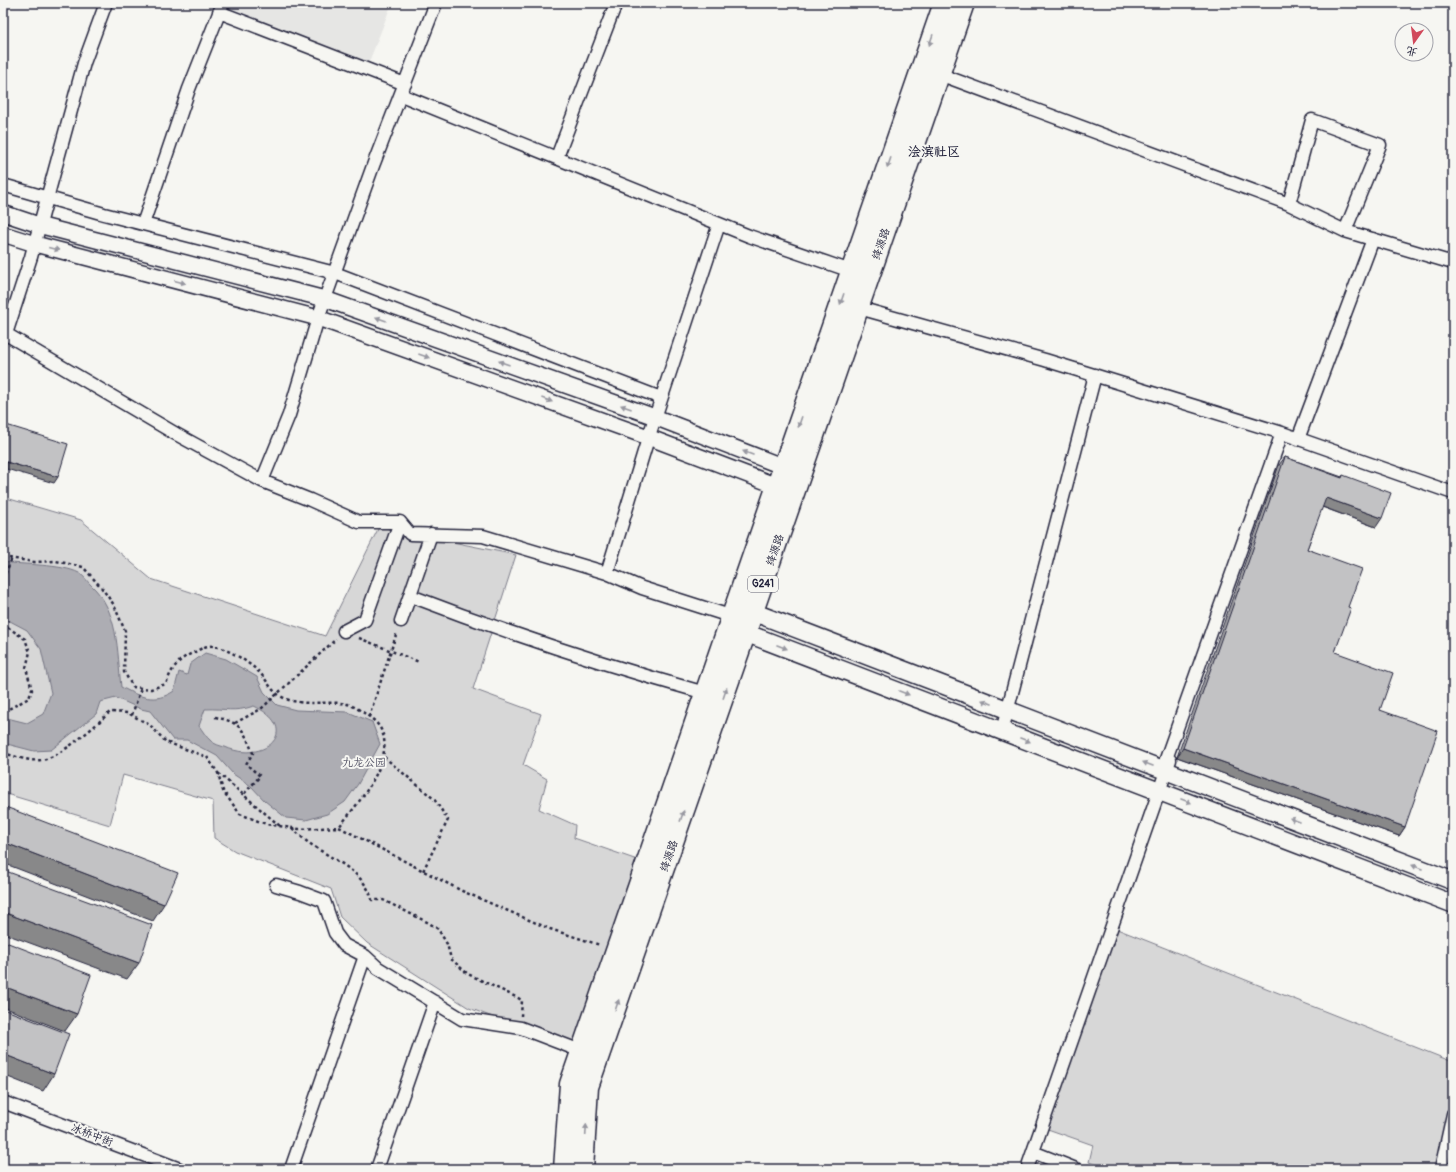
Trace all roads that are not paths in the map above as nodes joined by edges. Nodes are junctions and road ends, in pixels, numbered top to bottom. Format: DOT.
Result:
graph roads {
  1 [pos="106,3"];
  2 [pos="436,3"];
  3 [pos="616,3"];
  4 [pos="944,3"];
  5 [pos="964,3"];
  6 [pos="219,6"];
  7 [pos="939,74"];
  8 [pos="403,90"];
  9 [pos="557,157"];
  10 [pos="3,185"];
  11 [pos="47,197"];
  12 [pos="1289,204"];
  13 [pos="3,213"];
  14 [pos="143,224"];
  15 [pos="719,224"];
  16 [pos="40,225"];
  17 [pos="1345,231"];
  18 [pos="3,234"];
  19 [pos="1373,239"];
  20 [pos="35,244"];
  21 [pos="1453,263"];
  22 [pos="851,270"];
  23 [pos="334,273"];
  24 [pos="325,299"];
  25 [pos="858,308"];
  26 [pos="318,318"];
  27 [pos="1095,375"];
  28 [pos="661,398"];
  29 [pos="655,418"];
  30 [pos="1282,433"];
  31 [pos="648,437"];
  32 [pos="1298,439"];
  33 [pos="784,467"];
  34 [pos="262,481"];
  35 [pos="777,486"];
  36 [pos="1453,493"];
  37 [pos="400,522"];
  38 [pos="431,534"];
  39 [pos="607,573"];
  40 [pos="411,596"];
  41 [pos="753,612"];
  42 [pos="732,617"];
  43 [pos="401,621"];
  44 [pos="344,631"];
  45 [pos="746,633"];
  46 [pos="705,693"];
  47 [pos="1008,710"];
  48 [pos="1002,731"];
  49 [pos="1168,763"];
  50 [pos="1159,791"];
  51 [pos="1453,881"];
  52 [pos="276,885"];
  53 [pos="1453,904"];
  54 [pos="364,956"];
  55 [pos="435,1002"];
  56 [pos="581,1051"];
  57 [pos="3,1102"];
  58 [pos="1453,1114"];
  59 [pos="180,1169"];
  60 [pos="291,1169"];
  61 [pos="377,1169"];
  62 [pos="564,1169"];
  63 [pos="584,1169"];
  64 [pos="1076,1169"];
  65 [pos="1441,1169"];
  1 -- 11 [label="street"];
  2 -- 8 [label="street"];
  3 -- 9 [label="street"];
  4 -- 22 [label="highway, 绛源路 / G241, one-way"];
  5 -- 7 [label="highway, 绛源路 / G241"];
  6 -- 8 [label="street"];
  6 -- 14 [label="street"];
  7 -- 12 [label="street"];
  7 -- 25 [label="highway, 绛源路 / G241"];
  8 -- 9 [label="street"];
  8 -- 23 [label="street"];
  9 -- 15 [label="street"];
  10 -- 11 [label="street"];
  11 -- 14 [label="street"];
  11 -- 16 [label="street"];
  12 -- 17 [label="street"];
  12 -- 17 [label="street"];
  13 -- 16 [label="street"];
  14 -- 23 [label="street"];
  15 -- 22 [label="street"];
  15 -- 28 [label="street"];
  16 -- 20 [label="street"];
  16 -- 24 [label="street"];
  17 -- 19 [label="street"];
  18 -- 20 [label="street"];
  19 -- 21 [label="street"];
  19 -- 32 [label="street"];
  20 -- 26 [label="street, one-way"];
  20 -- 34 [label="street"];
  22 -- 33 [label="highway, 绛源路 / G241, one-way"];
  23 -- 24 [label="street"];
  23 -- 28 [label="street"];
  24 -- 26 [label="street"];
  29 -- 24 [label="street, one-way"];
  25 -- 27 [label="street"];
  25 -- 41 [label="highway, 绛源路 / G241"];
  26 -- 31 [label="street, one-way"];
  26 -- 34 [label="street"];
  27 -- 30 [label="street"];
  27 -- 47 [label="street"];
  28 -- 29 [label="street"];
  29 -- 31 [label="street"];
  33 -- 29 [label="street, one-way"];
  30 -- 32 [label="street"];
  30 -- 49 [label="street"];
  31 -- 35 [label="street"];
  31 -- 39 [label="street"];
  32 -- 36 [label="street"];
  33 -- 35 [label="highway, 绛源路 / G241"];
  34 -- 37 [label="street"];
  35 -- 42 [label="highway, 绛源路 / G241"];
  37 -- 38 [label="street"];
  37 -- 44 [label="street"];
  38 -- 39 [label="street"];
  38 -- 40 [label="street"];
  39 -- 42 [label="street"];
  40 -- 43 [label="street"];
  40 -- 46 [label="street"];
  41 -- 45 [label="highway, 绛源路 / G241"];
  47 -- 41 [label="main road, one-way"];
  42 -- 46 [label="highway, 绛源路 / G241"];
  45 -- 48 [label="main road, one-way"];
  63 -- 45 [label="highway, 绛源路 / G241, one-way"];
  46 -- 56 [label="highway, 绛源路 / G241"];
  47 -- 48 [label="street"];
  49 -- 47 [label="main road, one-way"];
  48 -- 50 [label="main road, one-way"];
  49 -- 50 [label="street"];
  51 -- 49 [label="main road, one-way"];
  50 -- 53 [label="main road, one-way"];
  50 -- 64 [label="street"];
  52 -- 54 [label="street"];
  54 -- 55 [label="street"];
  54 -- 60 [label="street"];
  55 -- 56 [label="street"];
  55 -- 61 [label="street"];
  56 -- 62 [label="highway, 绛源路 / G241"];
  57 -- 59 [label="street, 冰桥中街"];
  58 -- 65 [label="street"];
}
